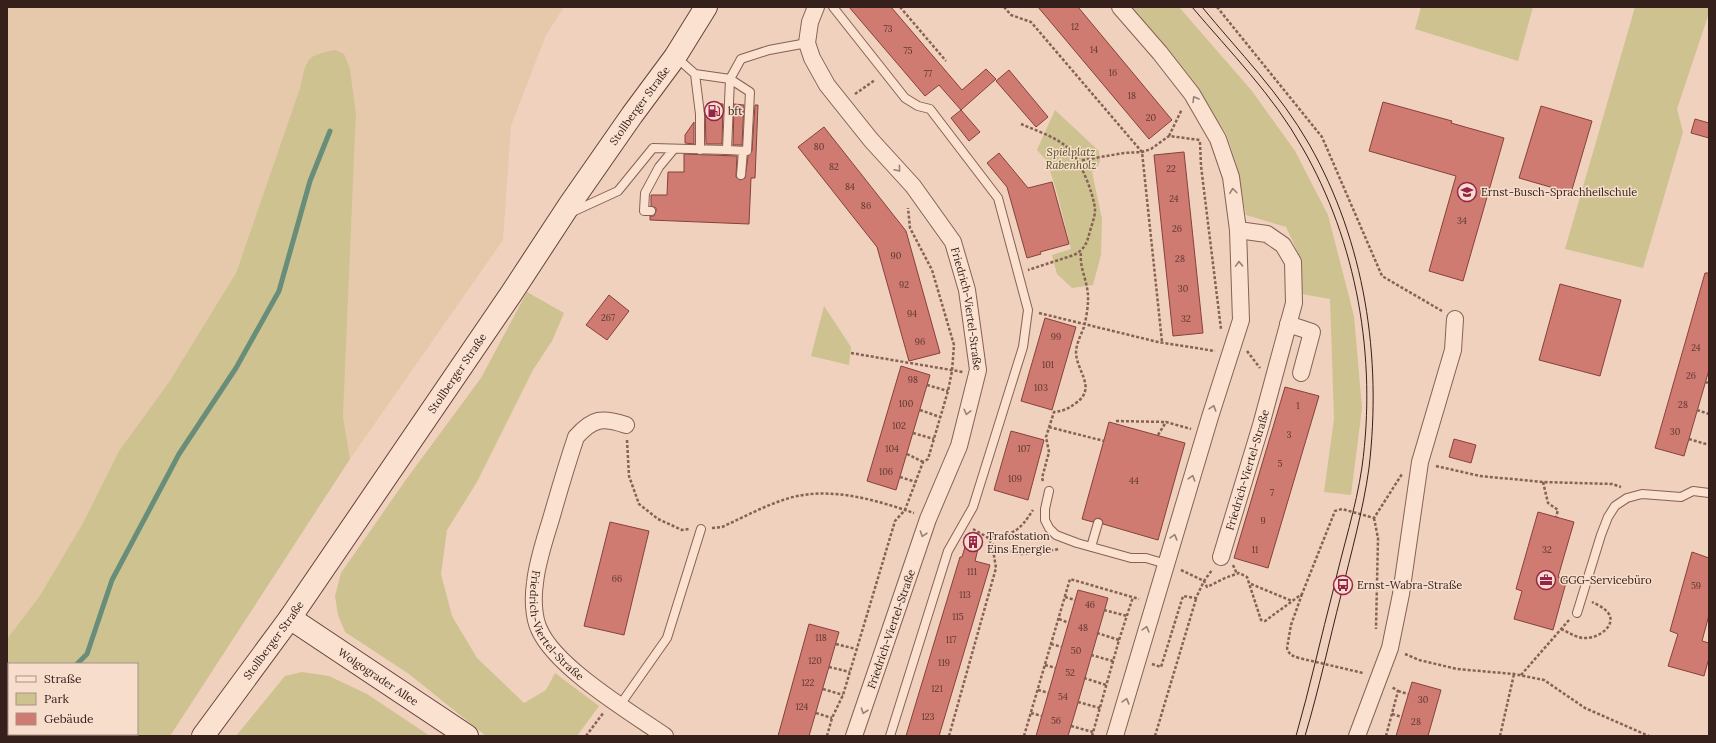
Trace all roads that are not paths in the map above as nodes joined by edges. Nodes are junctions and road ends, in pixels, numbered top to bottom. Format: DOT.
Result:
graph roads {
  1 [pos="706,7"];
  2 [pos="816,7"];
  3 [pos="833,7"];
  4 [pos="1120,7"];
  5 [pos="808,43"];
  6 [pos="675,57"];
  7 [pos="695,74"];
  8 [pos="730,79"];
  9 [pos="674,149"];
  10 [pos="700,150"];
  11 [pos="727,150"];
  12 [pos="743,151"];
  13 [pos="741,175"];
  14 [pos="651,211"];
  15 [pos="560,218"];
  16 [pos="1238,230"];
  17 [pos="1455,318"];
  18 [pos="1288,324"];
  19 [pos="1301,373"];
  20 [pos="626,425"];
  21 [pos="1049,491"];
  22 [pos="1709,493"];
  23 [pos="1098,523"];
  24 [pos="701,529"];
  25 [pos="1091,547"];
  26 [pos="1221,557"];
  27 [pos="1166,564"];
  28 [pos="1577,613"];
  29 [pos="290,618"];
  30 [pos="616,703"];
  31 [pos="203,736"];
  32 [pos="467,736"];
  33 [pos="665,736"];
  34 [pos="854,736"];
  35 [pos="890,736"];
  36 [pos="1115,736"];
  37 [pos="1357,736"];
  1 -- 6 [label="main road, Stollberger Straße"];
  2 -- 5 [label="street, Friedrich-Viertel-Straße"];
  3 -- 35 [label="lane"];
  16 -- 4 [label="street, one-way"];
  5 -- 8 [label="lane"];
  5 -- 34 [label="street, Friedrich-Viertel-Straße, one-way"];
  6 -- 7 [label="lane"];
  6 -- 15 [label="main road, Stollberger Straße"];
  7 -- 8 [label="lane"];
  7 -- 10 [label="lane"];
  8 -- 11 [label="lane"];
  8 -- 12 [label="lane"];
  9 -- 10 [label="lane"];
  9 -- 14 [label="lane"];
  9 -- 15 [label="lane"];
  10 -- 11 [label="lane"];
  11 -- 12 [label="lane"];
  12 -- 13 [label="lane"];
  15 -- 29 [label="main road, Stollberger Straße"];
  16 -- 18 [label="street, Friedrich-Viertel-Straße"];
  27 -- 16 [label="street, one-way"];
  17 -- 37 [label="street"];
  18 -- 19 [label="street"];
  18 -- 26 [label="street, Friedrich-Viertel-Straße"];
  20 -- 30 [label="street, Friedrich-Viertel-Straße"];
  21 -- 25 [label="lane"];
  22 -- 28 [label="lane"];
  23 -- 25 [label="lane"];
  24 -- 30 [label="lane"];
  25 -- 27 [label="lane"];
  36 -- 27 [label="street, one-way"];
  29 -- 31 [label="main road, Stollberger Straße"];
  29 -- 32 [label="main road, Wolgograder Allee"];
  30 -- 33 [label="street, Friedrich-Viertel-Straße"];
}
